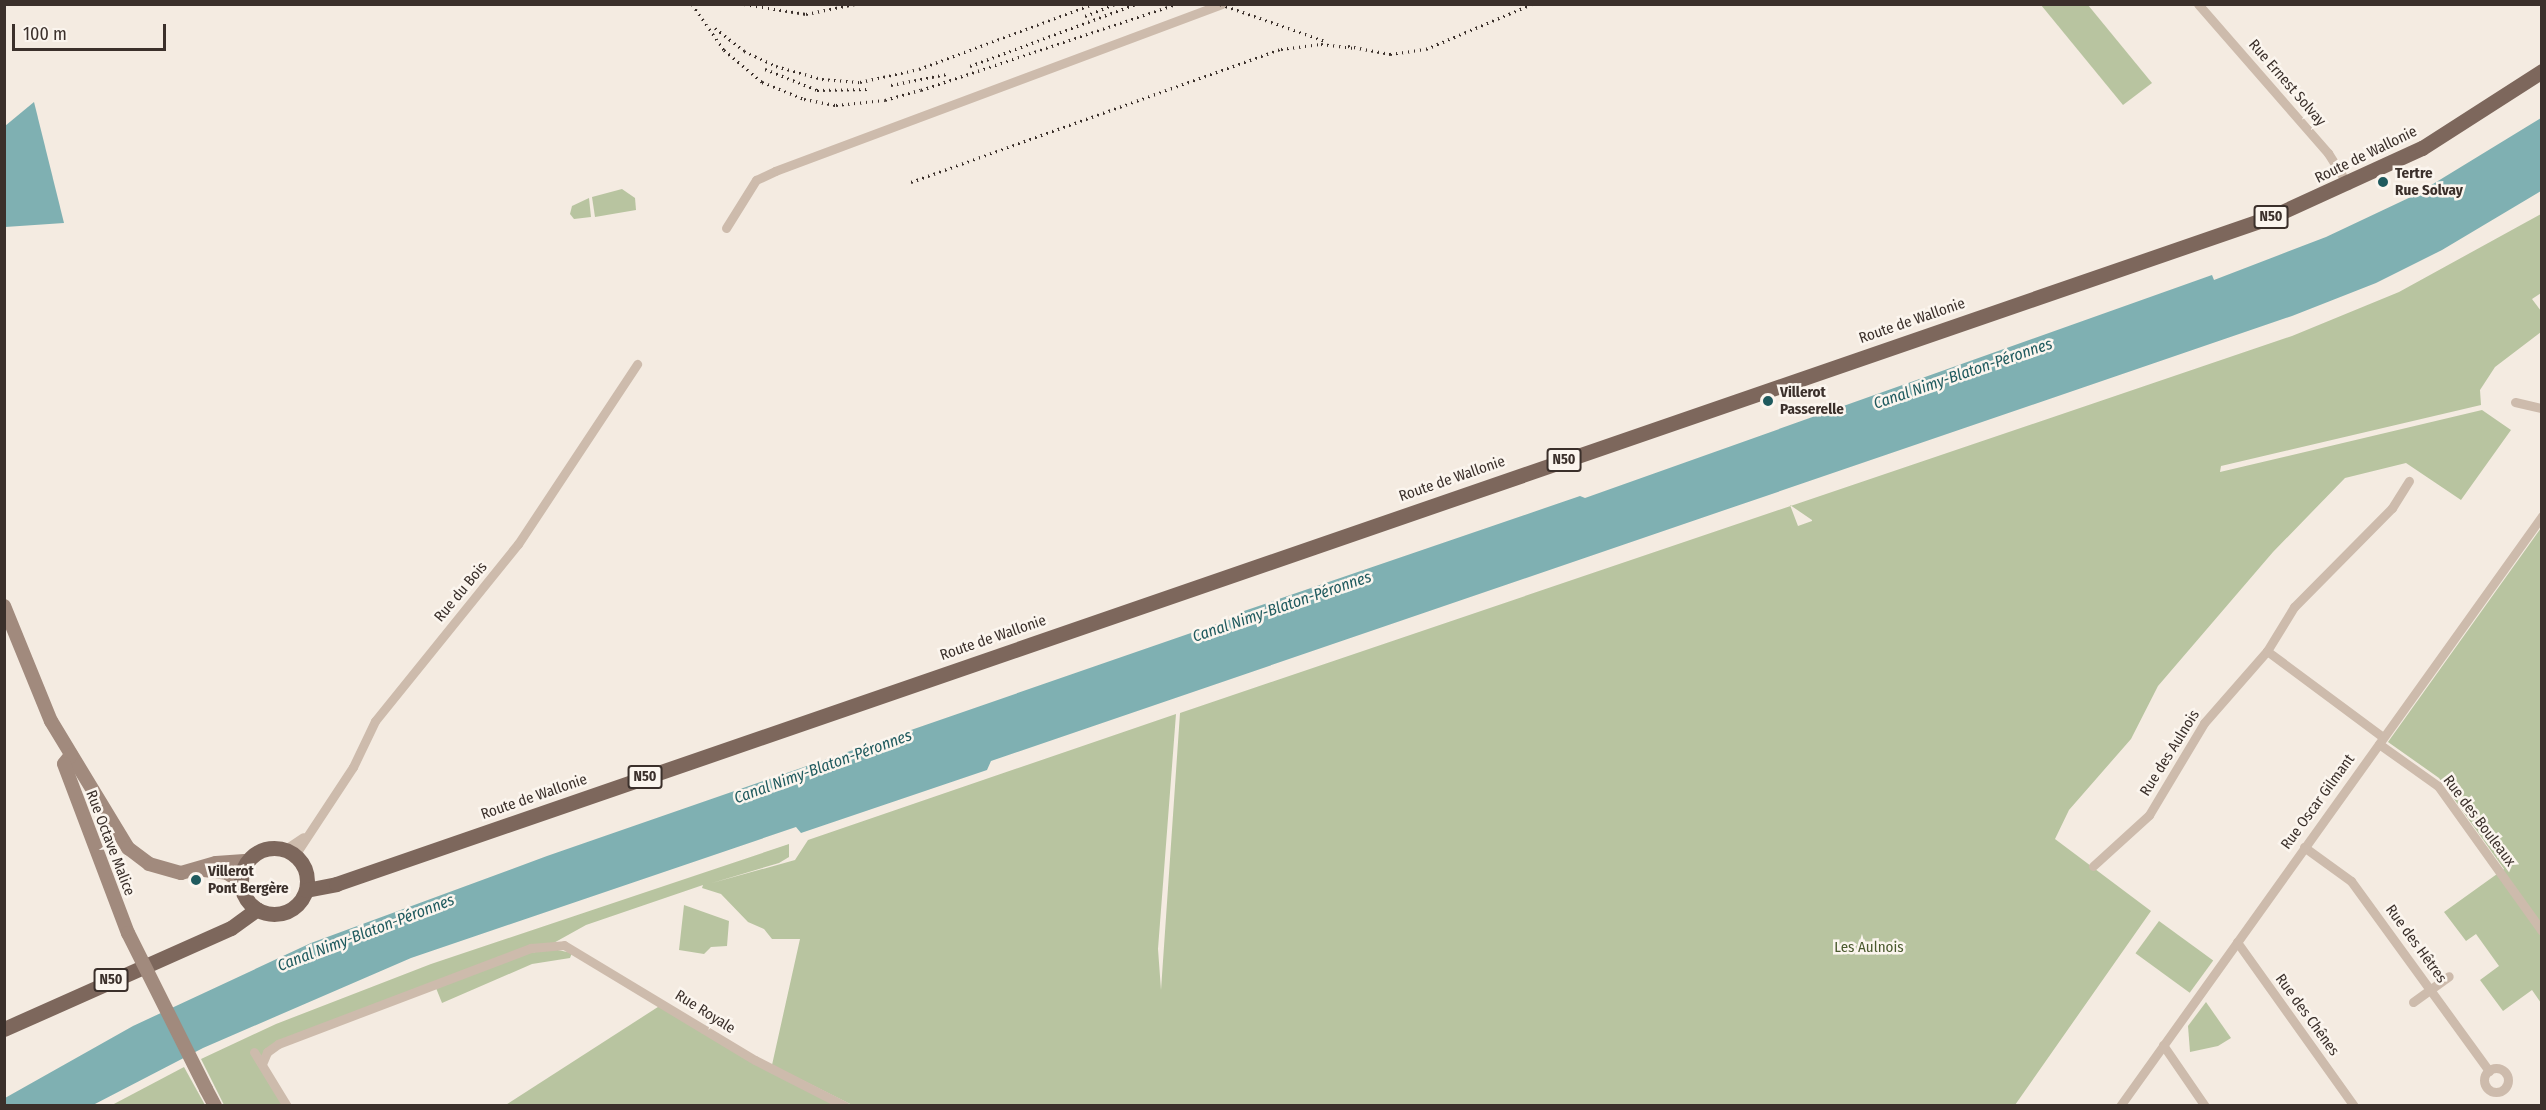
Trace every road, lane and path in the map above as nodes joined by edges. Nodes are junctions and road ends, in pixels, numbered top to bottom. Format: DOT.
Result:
graph roads {
  1 [pos="1222,4"];
  2 [pos="2198,4"];
  3 [pos="2541,71"];
  4 [pos="2348,185"];
  5 [pos="726,228"];
  6 [pos="637,364"];
  7 [pos="2515,402"];
  8 [pos="2541,408"];
  9 [pos="2409,481"];
  10 [pos="2541,516"];
  11 [pos="4,606"];
  12 [pos="2268,651"];
  13 [pos="2381,740"];
  14 [pos="71,755"];
  15 [pos="2304,847"];
  16 [pos="289,852"];
  17 [pos="248,861"];
  18 [pos="2093,866"];
  19 [pos="202,869"];
  20 [pos="305,869"];
  21 [pos="354,877"];
  22 [pos="242,885"];
  23 [pos="306,890"];
  24 [pos="257,909"];
  25 [pos="2541,931"];
  26 [pos="218,933"];
  27 [pos="2237,942"];
  28 [pos="2450,976"];
  29 [pos="2431,990"];
  30 [pos="2413,1002"];
  31 [pos="4,1029"];
  32 [pos="2163,1045"];
  33 [pos="254,1052"];
  34 [pos="262,1064"];
  35 [pos="2489,1071"];
  36 [pos="215,1106"];
  37 [pos="287,1106"];
  38 [pos="845,1106"];
  39 [pos="2120,1106"];
  40 [pos="2205,1106"];
  41 [pos="2354,1106"];
  1 -- 5 [label="street"];
  2 -- 4 [label="street, Rue Ernest Solvay"];
  3 -- 4 [label="main road, Route de Wallonie / N50"];
  4 -- 21 [label="main road, Route de Wallonie / N50"];
  6 -- 16 [label="street, Rue du Bois"];
  7 -- 8 [label="street"];
  9 -- 12 [label="street, Rue des Aulnois"];
  10 -- 13 [label="street, Rue Oscar Gilmant"];
  11 -- 14 [label="street, Rue Octave Malice"];
  12 -- 13 [label="street"];
  12 -- 18 [label="street, Rue des Aulnois"];
  13 -- 15 [label="street, Rue Oscar Gilmant"];
  13 -- 25 [label="street, Rue des Bouleaux"];
  14 -- 19 [label="street"];
  14 -- 36 [label="street, Rue Octave Malice, bridge"];
  15 -- 27 [label="street, Rue Oscar Gilmant"];
  15 -- 29 [label="street, Rue des Hêtres"];
  16 -- 17 [label="main road"];
  16 -- 20 [label="main road"];
  17 -- 19 [label="street"];
  17 -- 22 [label="main road"];
  19 -- 22 [label="street"];
  20 -- 21 [label="main road"];
  20 -- 23 [label="main road"];
  21 -- 23 [label="main road, Route de Wallonie"];
  22 -- 24 [label="main road"];
  22 -- 26 [label="main road"];
  23 -- 24 [label="main road"];
  24 -- 26 [label="main road"];
  26 -- 31 [label="main road, N50"];
  27 -- 32 [label="street, Rue Oscar Gilmant"];
  27 -- 41 [label="street, Rue des Chênes"];
  28 -- 29 [label="street"];
  29 -- 30 [label="street"];
  29 -- 35 [label="street, Rue des Hêtres"];
  32 -- 39 [label="street, Rue Oscar Gilmant"];
  32 -- 40 [label="street"];
  33 -- 34 [label="street"];
  34 -- 37 [label="street"];
  34 -- 38 [label="street, Rue Royale"];
}
